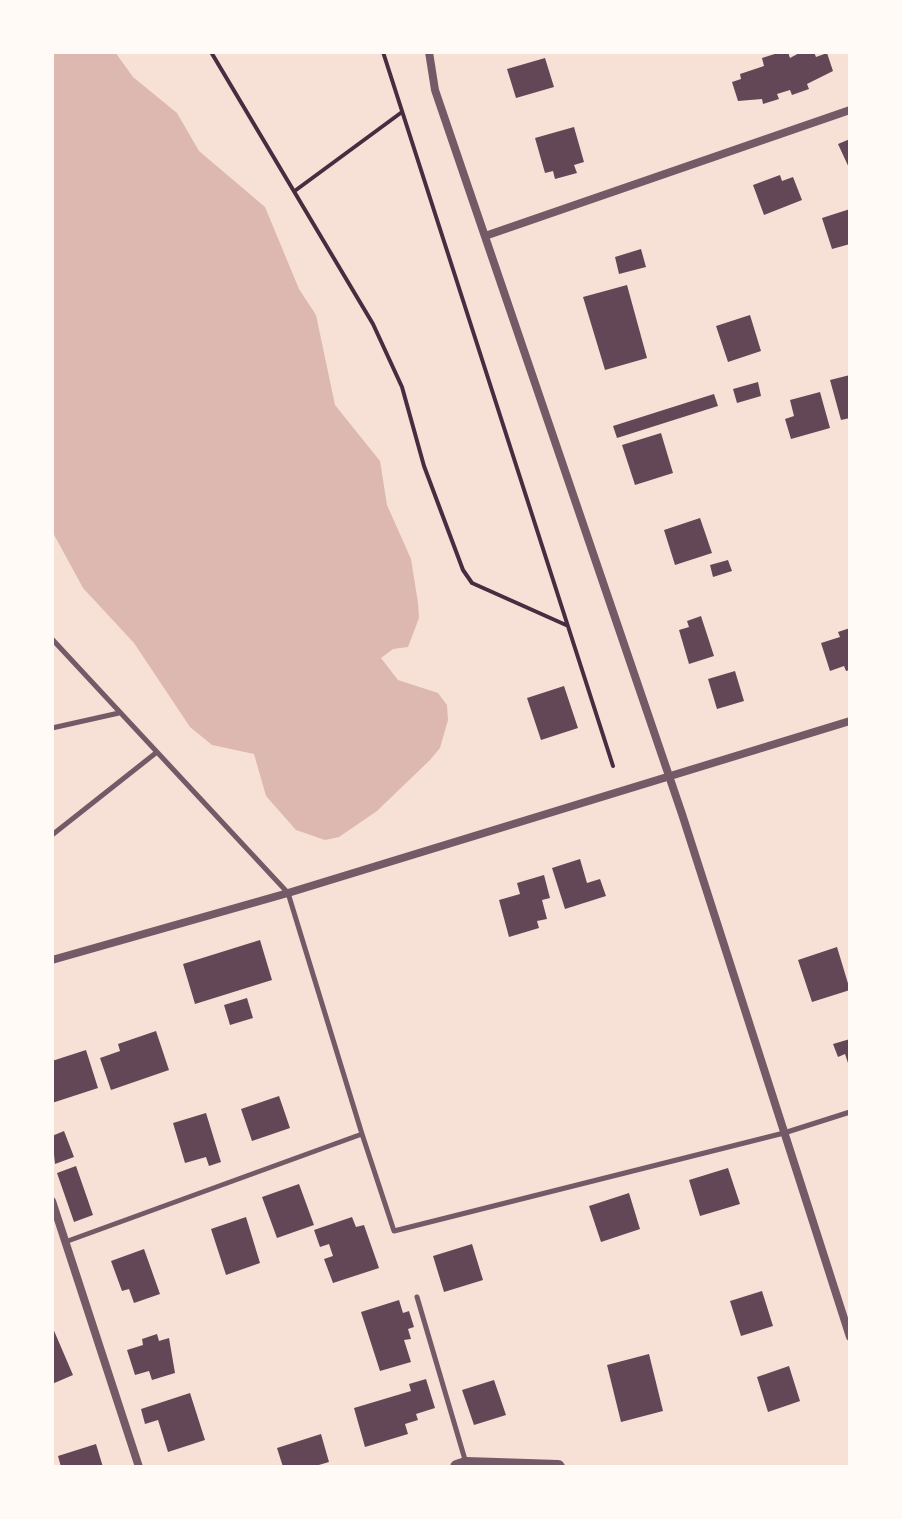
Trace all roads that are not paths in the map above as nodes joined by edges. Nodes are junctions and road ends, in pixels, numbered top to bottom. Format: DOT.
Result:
graph roads {
  1 [pos="429,52"];
  2 [pos="850,110"];
  3 [pos="485,236"];
  4 [pos="52,639"];
  5 [pos="120,712"];
  6 [pos="850,721"];
  7 [pos="52,728"];
  8 [pos="157,752"];
  9 [pos="669,776"];
  10 [pos="52,835"];
  11 [pos="288,893"];
  12 [pos="52,960"];
  13 [pos="850,1112"];
  14 [pos="784,1133"];
  15 [pos="362,1134"];
  16 [pos="52,1201"];
  17 [pos="65,1242"];
  18 [pos="417,1297"];
  19 [pos="850,1337"];
  20 [pos="462,1465"];
  21 [pos="139,1467"];
  22 [pos="558,1467"];
  1 -- 3 [label="street"];
  2 -- 3 [label="street"];
  3 -- 9 [label="street"];
  4 -- 5 [label="lane"];
  5 -- 7 [label="lane"];
  5 -- 8 [label="lane"];
  6 -- 9 [label="street"];
  8 -- 10 [label="lane"];
  8 -- 11 [label="lane"];
  9 -- 11 [label="street"];
  9 -- 14 [label="street"];
  11 -- 12 [label="street"];
  11 -- 15 [label="lane"];
  13 -- 14 [label="lane"];
  14 -- 15 [label="lane"];
  14 -- 19 [label="street"];
  15 -- 17 [label="lane"];
  16 -- 17 [label="street"];
  17 -- 21 [label="street"];
  18 -- 20 [label="lane"];
  20 -- 22 [label="street"];
}
